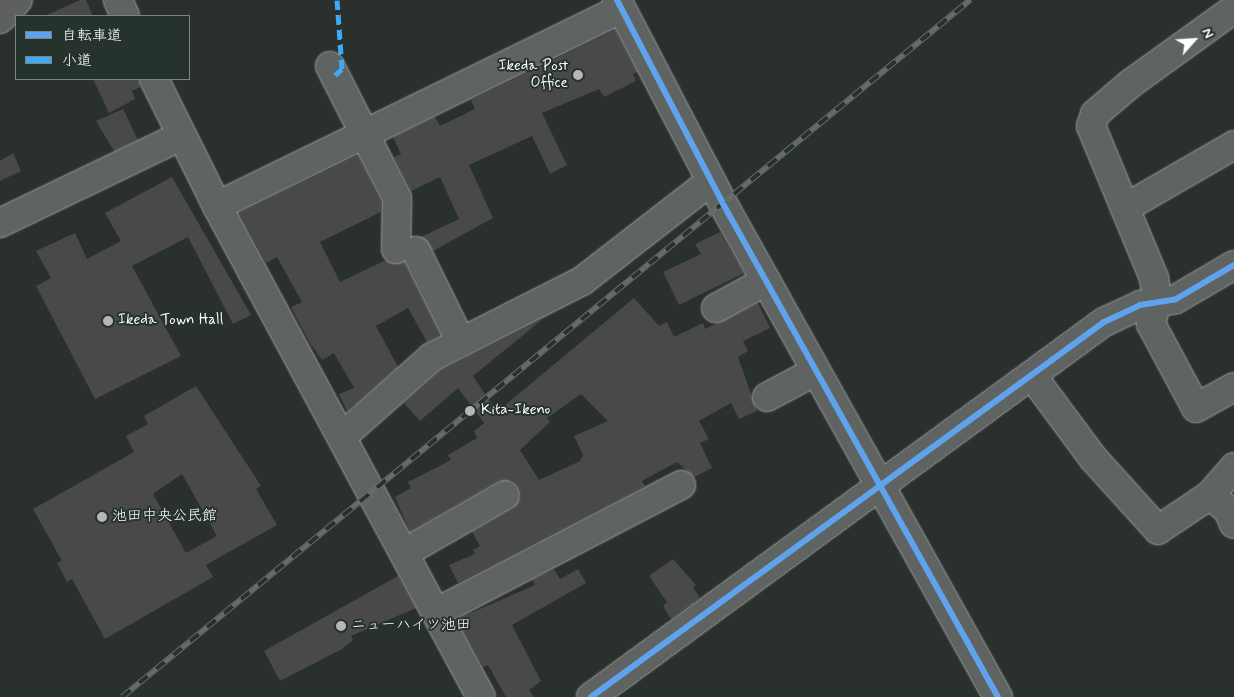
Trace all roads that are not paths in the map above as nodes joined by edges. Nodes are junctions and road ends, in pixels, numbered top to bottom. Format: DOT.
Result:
graph roads {
  1 [pos="18,0"];
  2 [pos="118,0"];
  3 [pos="619,4"];
  4 [pos="1234,9"];
  5 [pos="125,15"];
  6 [pos="0,19"];
  7 [pos="330,66"];
  8 [pos="154,80"];
  9 [pos="364,134"];
  10 [pos="181,136"];
  11 [pos="1234,145"];
  12 [pos="711,181"];
  13 [pos="217,206"];
  14 [pos="1125,208"];
  15 [pos="0,223"];
  16 [pos="1234,265"];
  17 [pos="766,281"];
  18 [pos="1157,300"];
  19 [pos="716,308"];
  20 [pos="461,342"];
  21 [pos="816,371"];
  22 [pos="1033,377"];
  23 [pos="1234,387"];
  24 [pos="767,397"];
  25 [pos="344,435"];
  26 [pos="1234,467"];
  27 [pos="681,485"];
  28 [pos="879,486"];
  29 [pos="505,495"];
  30 [pos="1210,495"];
  31 [pos="1234,524"];
  32 [pos="406,552"];
  33 [pos="437,612"];
  34 [pos="482,697"];
  35 [pos="591,697"];
  36 [pos="998,697"];
  1 -- 6 [label="highway"];
  2 -- 5 [label="street"];
  3 -- 9 [label="street"];
  3 -- 12 [label="street"];
  4 -- 14 [label="street"];
  7 -- 9 [label="street"];
  8 -- 10 [label="street"];
  9 -- 13 [label="street"];
  9 -- 20 [label="street"];
  10 -- 13 [label="street"];
  10 -- 15 [label="street"];
  11 -- 14 [label="street"];
  12 -- 17 [label="street"];
  12 -- 20 [label="street"];
  13 -- 25 [label="street"];
  14 -- 18 [label="street"];
  16 -- 18 [label="street"];
  17 -- 19 [label="street"];
  17 -- 21 [label="street"];
  18 -- 22 [label="street"];
  18 -- 23 [label="street"];
  20 -- 25 [label="street"];
  21 -- 24 [label="street"];
  21 -- 28 [label="street"];
  22 -- 28 [label="street"];
  22 -- 30 [label="street"];
  25 -- 32 [label="street"];
  26 -- 30 [label="street"];
  27 -- 33 [label="street"];
  28 -- 35 [label="street"];
  28 -- 36 [label="street"];
  29 -- 32 [label="street"];
  30 -- 31 [label="street"];
  32 -- 33 [label="street"];
  33 -- 34 [label="street"];
}
